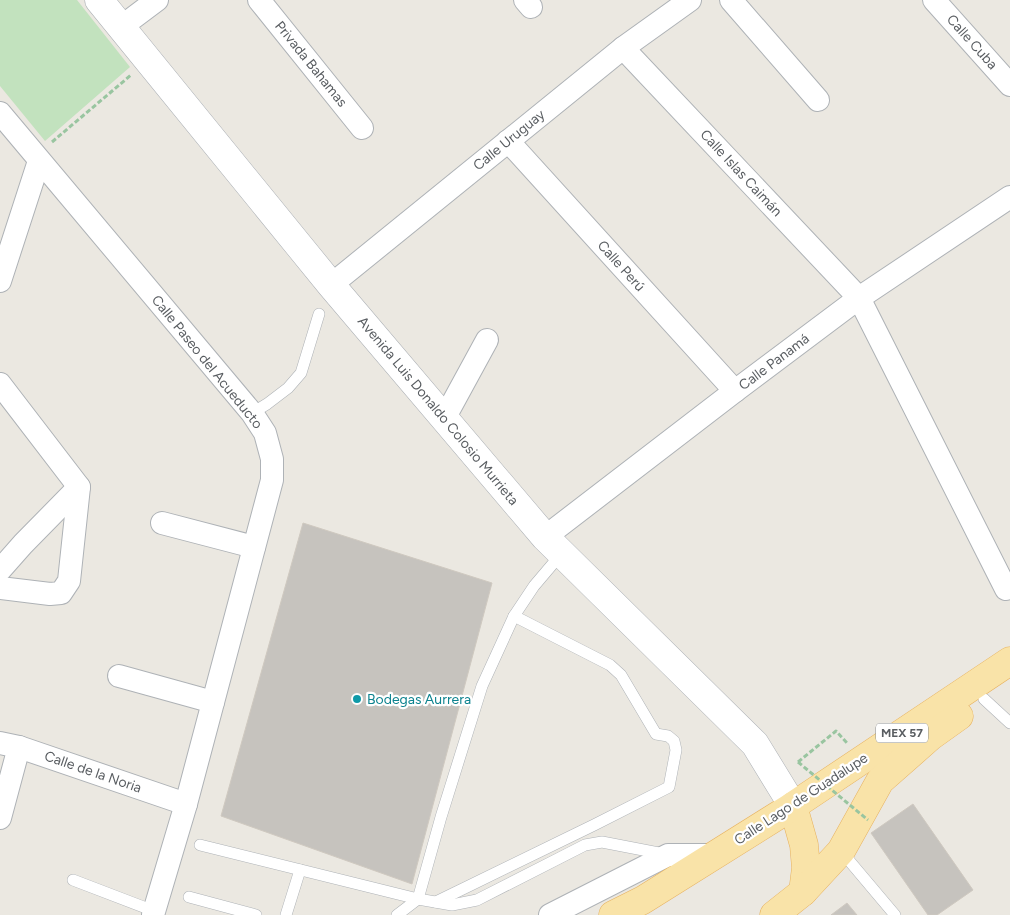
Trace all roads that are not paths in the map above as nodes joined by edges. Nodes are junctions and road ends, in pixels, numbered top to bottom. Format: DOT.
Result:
graph roads {
  1 [pos="99,0"];
  2 [pos="157,0"];
  3 [pos="259,0"];
  4 [pos="690,0"];
  5 [pos="731,0"];
  6 [pos="934,0"];
  7 [pos="121,27"];
  8 [pos="623,48"];
  9 [pos="1010,85"];
  10 [pos="818,100"];
  11 [pos="0,113"];
  12 [pos="362,128"];
  13 [pos="508,141"];
  14 [pos="40,161"];
  15 [pos="1010,197"];
  16 [pos="0,281"];
  17 [pos="331,285"];
  18 [pos="859,298"];
  19 [pos="319,314"];
  20 [pos="487,340"];
  21 [pos="0,384"];
  22 [pos="735,391"];
  23 [pos="252,413"];
  24 [pos="445,417"];
  25 [pos="79,487"];
  26 [pos="162,523"];
  27 [pos="554,545"];
  28 [pos="254,547"];
  29 [pos="0,570"];
  30 [pos="0,588"];
  31 [pos="1006,589"];
  32 [pos="514,616"];
  33 [pos="1010,661"];
  34 [pos="119,676"];
  35 [pos="1010,682"];
  36 [pos="984,699"];
  37 [pos="213,702"];
  38 [pos="1010,723"];
  39 [pos="9,745"];
  40 [pos="186,804"];
  41 [pos="793,806"];
  42 [pos="0,818"];
  43 [pos="200,845"];
  44 [pos="841,851"];
  45 [pos="668,855"];
  46 [pos="714,855"];
  47 [pos="300,870"];
  48 [pos="73,880"];
  49 [pos="803,892"];
  50 [pos="189,896"];
  51 [pos="418,899"];
  52 [pos="436,902"];
  53 [pos="153,913"];
  54 [pos="256,915"];
  55 [pos="286,915"];
  56 [pos="397,915"];
  57 [pos="550,915"];
  58 [pos="613,915"];
  59 [pos="774,915"];
  60 [pos="895,915"];
  1 -- 7 [label="street, Avenida Luis Donaldo Colosio Murrieta"];
  2 -- 7 [label="street"];
  3 -- 12 [label="street, Privada Bahamas"];
  4 -- 8 [label="street, Calle Uruguay"];
  5 -- 10 [label="street"];
  6 -- 9 [label="street, Calle Cuba"];
  7 -- 17 [label="street, Avenida Luis Donaldo Colosio Murrieta"];
  8 -- 13 [label="street, Calle Uruguay"];
  8 -- 18 [label="street, Calle Islas Caimán"];
  11 -- 14 [label="street, Calle Paseo del Acueducto"];
  13 -- 17 [label="street, Calle Uruguay"];
  13 -- 22 [label="street, Calle Perú"];
  14 -- 16 [label="street"];
  14 -- 23 [label="street, Calle Paseo del Acueducto"];
  15 -- 18 [label="street, Calle Panamá"];
  17 -- 24 [label="street, Avenida Luis Donaldo Colosio Murrieta"];
  18 -- 22 [label="street, Calle Panamá"];
  18 -- 31 [label="street, Calle Islas Caimán"];
  19 -- 23 [label="lane"];
  20 -- 24 [label="street"];
  21 -- 25 [label="street"];
  22 -- 27 [label="street, Calle Panamá"];
  23 -- 28 [label="street, Calle Paseo del Acueducto"];
  24 -- 27 [label="street, Avenida Luis Donaldo Colosio Murrieta"];
  25 -- 29 [label="street"];
  25 -- 30 [label="street"];
  26 -- 28 [label="street"];
  27 -- 32 [label="lane"];
  27 -- 41 [label="street, Avenida Luis Donaldo Colosio Murrieta"];
  28 -- 37 [label="street, Calle Paseo del Acueducto"];
  32 -- 51 [label="lane"];
  32 -- 52 [label="lane"];
  33 -- 41 [label="main road, Calle Lago de Guadalupe / MEX 57"];
  34 -- 37 [label="street"];
  35 -- 36 [label="main road, Calle Lago de Guadalupe / MEX 57"];
  36 -- 38 [label="lane"];
  36 -- 44 [label="main road, Calle Lago de Guadalupe / MEX 57"];
  37 -- 40 [label="street, Calle Paseo del Acueducto"];
  39 -- 40 [label="street, Calle de la Noria"];
  39 -- 42 [label="street"];
  40 -- 53 [label="street, Calle Paseo del Acueducto"];
  41 -- 46 [label="main road, Calle Lago de Guadalupe / MEX 57"];
  41 -- 49 [label="main road"];
  43 -- 47 [label="lane"];
  44 -- 49 [label="main road, Calle Lago de Guadalupe / MEX 57"];
  44 -- 60 [label="lane"];
  45 -- 46 [label="street"];
  45 -- 52 [label="lane"];
  45 -- 57 [label="street"];
  46 -- 58 [label="main road, Calle Lago de Guadalupe / MEX 57"];
  47 -- 51 [label="lane"];
  47 -- 55 [label="lane"];
  48 -- 53 [label="lane"];
  49 -- 59 [label="main road, Calle Lago de Guadalupe / MEX 57"];
  50 -- 54 [label="lane"];
  51 -- 52 [label="lane"];
  51 -- 56 [label="lane"];
}
